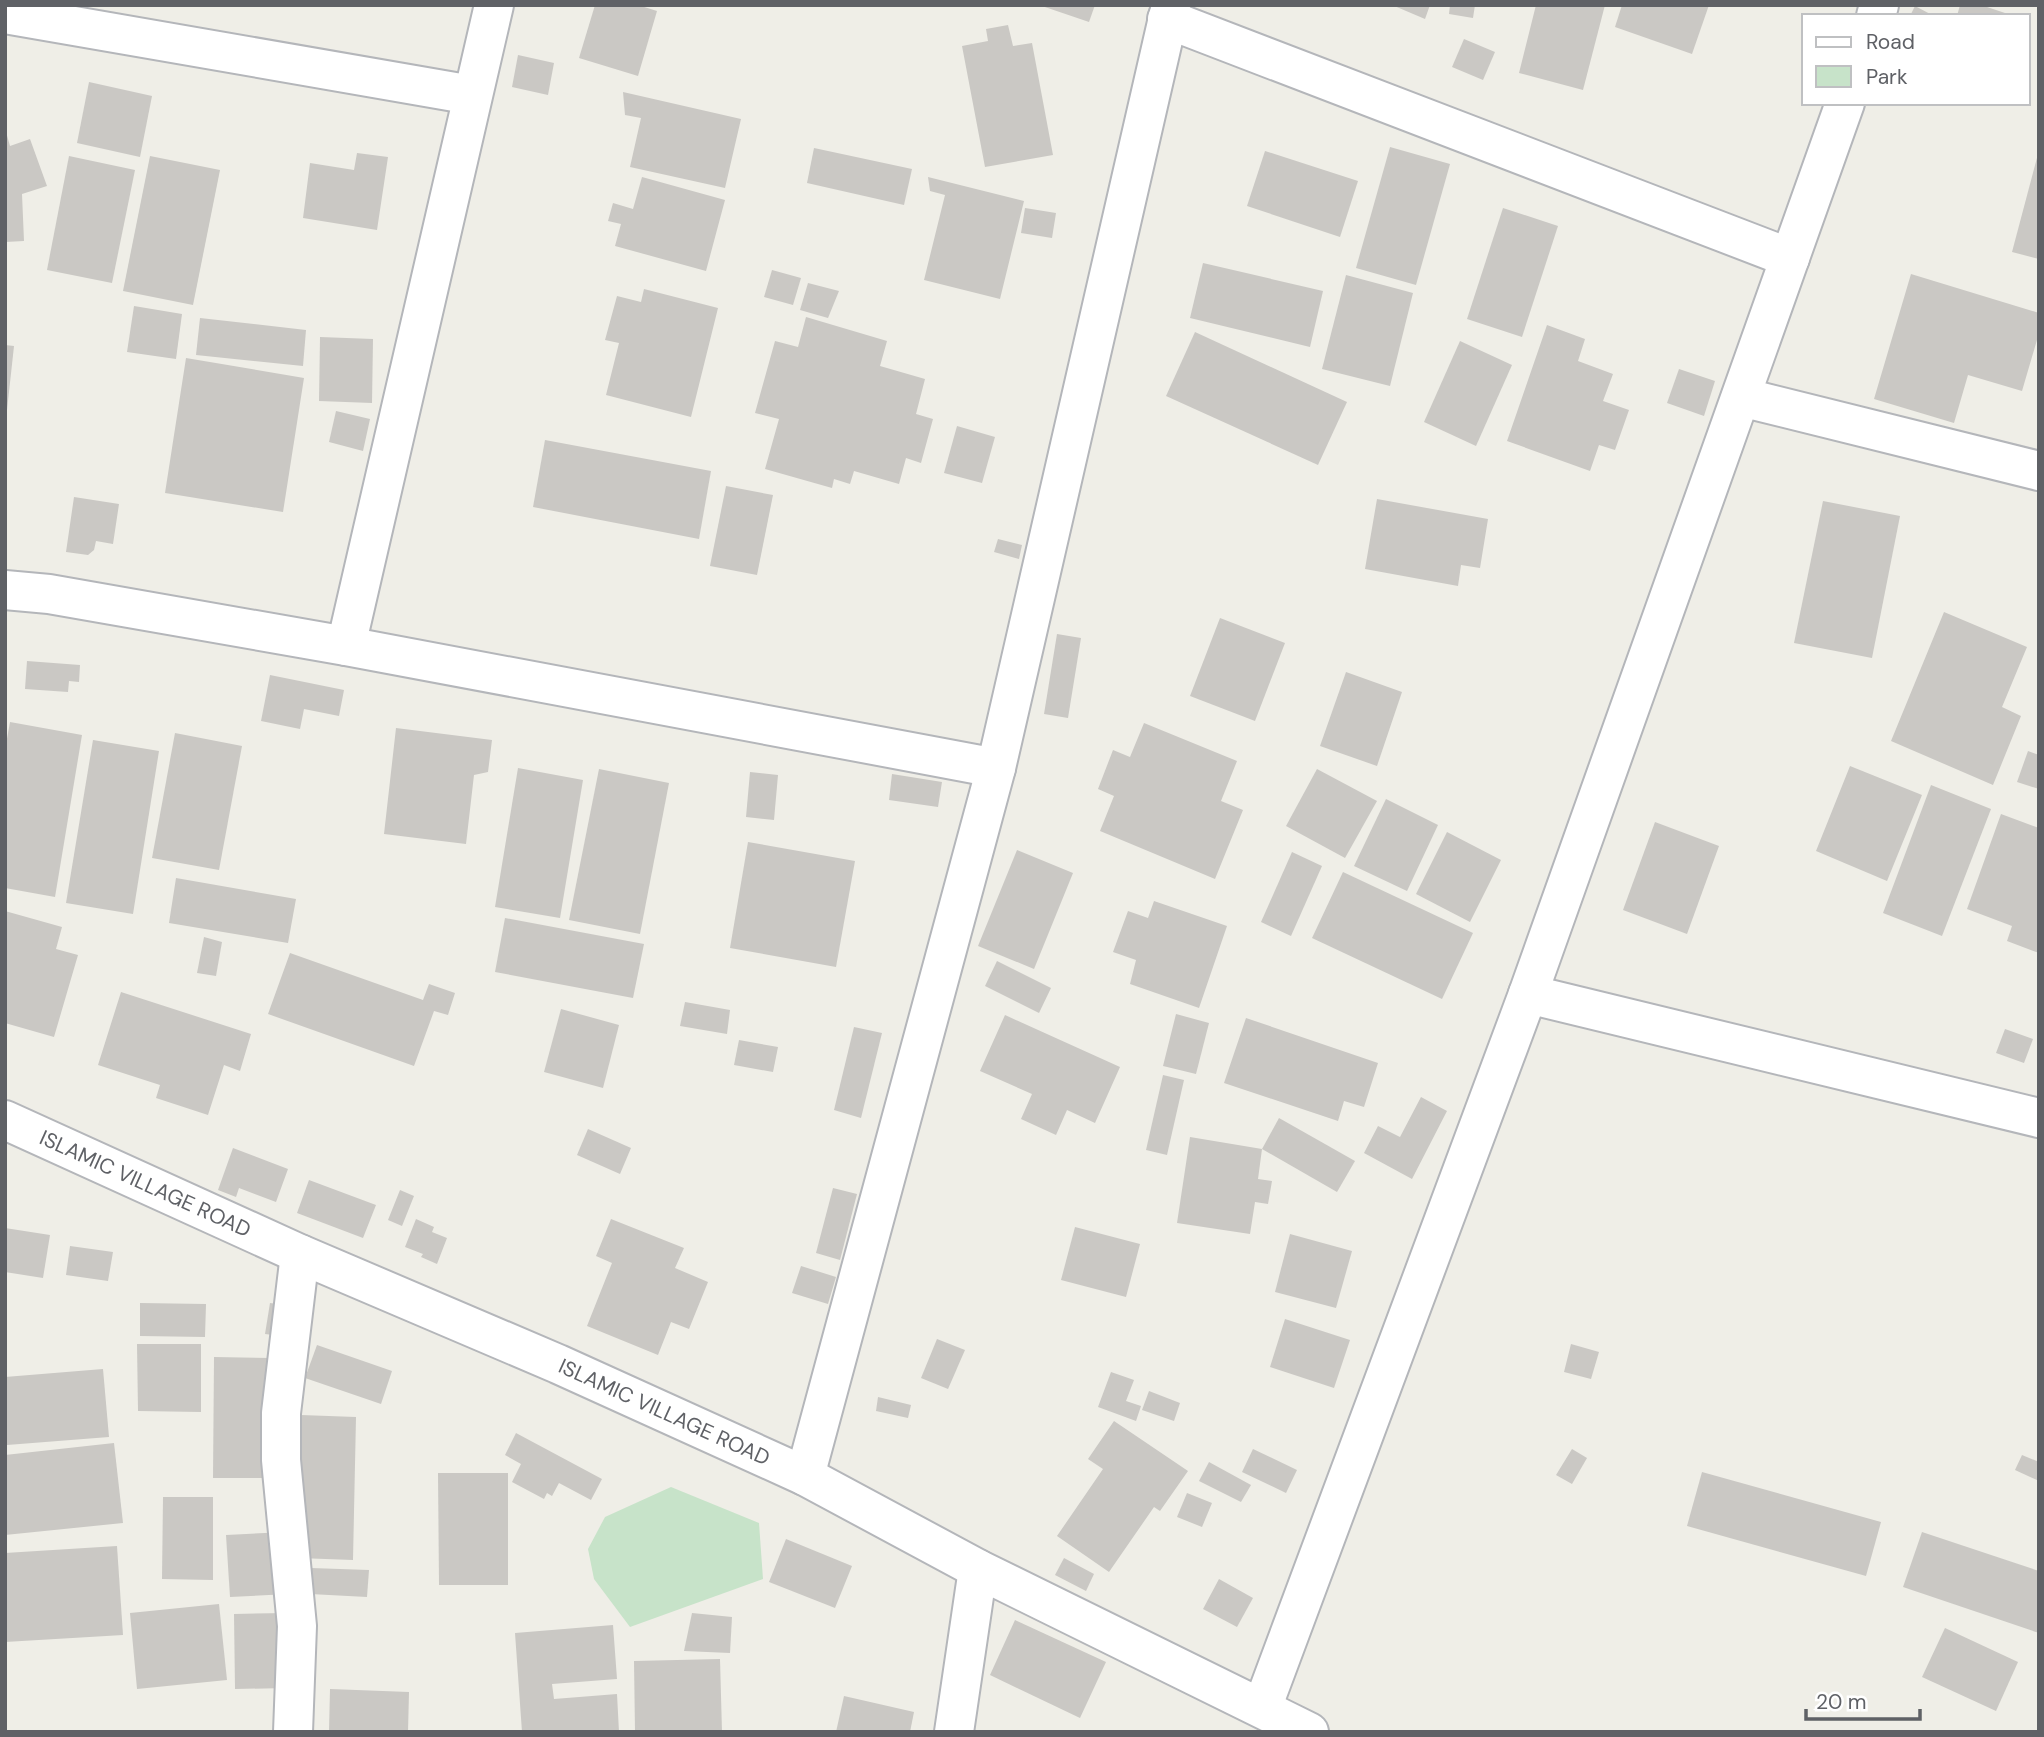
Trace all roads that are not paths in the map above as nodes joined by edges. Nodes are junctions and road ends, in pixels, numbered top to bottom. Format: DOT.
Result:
graph roads {
  1 [pos="494,5"];
  2 [pos="1169,12"];
  3 [pos="5,13"];
  4 [pos="472,95"];
  5 [pos="1844,105"];
  6 [pos="1790,258"];
  7 [pos="1741,397"];
  8 [pos="2039,471"];
  9 [pos="5,590"];
  10 [pos="346,646"];
  11 [pos="996,768"];
  12 [pos="1528,994"];
  13 [pos="2039,1118"];
  14 [pos="5,1120"];
  15 [pos="300,1254"];
  16 [pos="805,1476"];
  17 [pos="978,1569"];
  18 [pos="1262,1708"];
  19 [pos="293,1732"];
  20 [pos="954,1732"];
  21 [pos="1309,1732"];
  1 -- 4 [label="street"];
  2 -- 6 [label="street"];
  2 -- 11 [label="street"];
  3 -- 4 [label="street"];
  4 -- 10 [label="street"];
  5 -- 6 [label="street"];
  6 -- 7 [label="street"];
  7 -- 8 [label="street"];
  7 -- 12 [label="street"];
  9 -- 10 [label="street"];
  10 -- 11 [label="street"];
  11 -- 16 [label="street"];
  12 -- 13 [label="street"];
  12 -- 18 [label="street"];
  14 -- 15 [label="street, ISLAMIC VILLAGE ROAD"];
  15 -- 16 [label="street, ISLAMIC VILLAGE ROAD"];
  15 -- 19 [label="street"];
  16 -- 17 [label="street, ISLAMIC VILLAGE ROAD"];
  17 -- 18 [label="street, ISLAMIC VILLAGE ROAD"];
  17 -- 20 [label="street"];
  18 -- 21 [label="street, ISLAMIC VILLAGE ROAD"];
}
